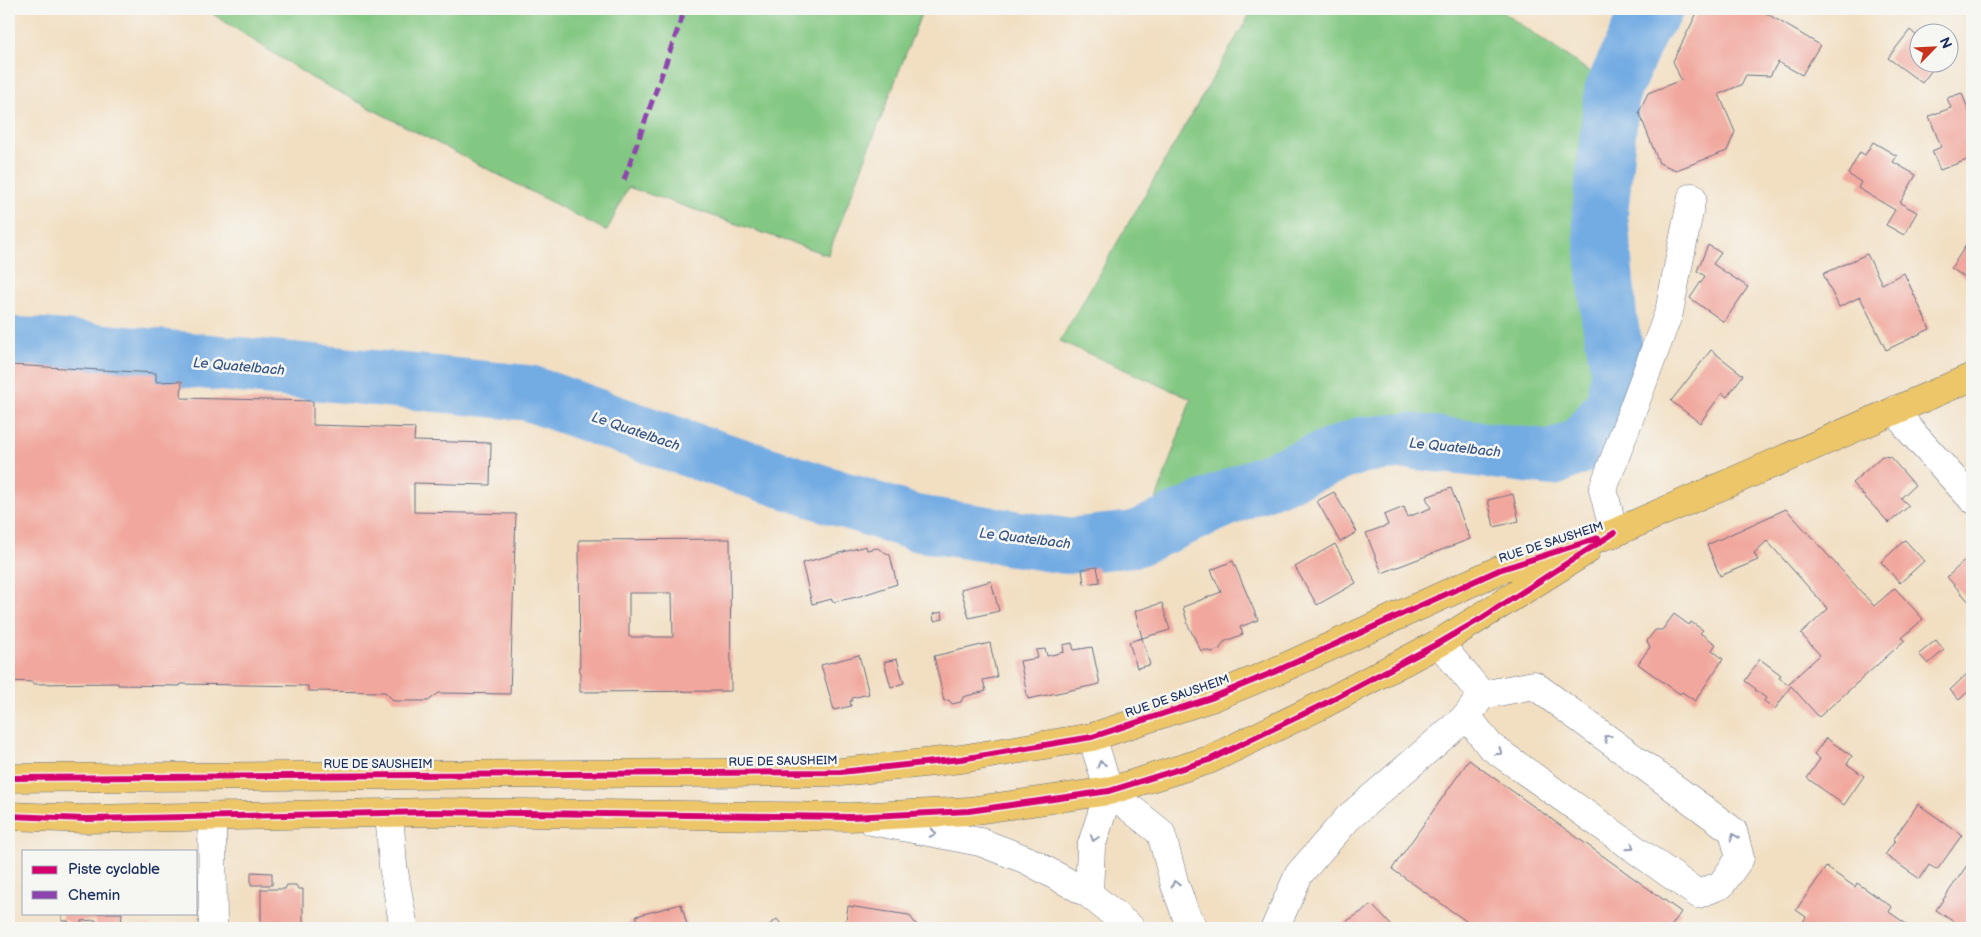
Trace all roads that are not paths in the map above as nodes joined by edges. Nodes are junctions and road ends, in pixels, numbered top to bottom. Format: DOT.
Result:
graph roads {
  1 [pos="1692,197"];
  2 [pos="1972,377"];
  3 [pos="1897,409"];
  4 [pos="1972,499"];
  5 [pos="1614,533"];
  6 [pos="1439,643"];
  7 [pos="1474,706"];
  8 [pos="1092,736"];
  9 [pos="212,777"];
  10 [pos="9,778"];
  11 [pos="1109,791"];
  12 [pos="389,812"];
  13 [pos="9,816"];
  14 [pos="212,816"];
  15 [pos="851,817"];
  16 [pos="1089,894"];
  17 [pos="213,928"];
  18 [pos="404,928"];
  19 [pos="1130,928"];
  20 [pos="1194,928"];
  21 [pos="1275,928"];
  1 -- 5 [label="street"];
  2 -- 3 [label="main road, RUE DE SAUSHEIM"];
  3 -- 4 [label="street"];
  3 -- 5 [label="main road, RUE DE SAUSHEIM"];
  5 -- 6 [label="main road, RUE DE SAUSHEIM"];
  5 -- 8 [label="main road, RUE DE SAUSHEIM"];
  6 -- 7 [label="street"];
  6 -- 11 [label="main road, RUE DE SAUSHEIM"];
  7 -- 7 [label="street, one-way"];
  7 -- 21 [label="street"];
  8 -- 9 [label="main road, RUE DE SAUSHEIM"];
  11 -- 8 [label="street, one-way"];
  9 -- 10 [label="main road, RUE DE SAUSHEIM"];
  9 -- 14 [label="main road"];
  11 -- 15 [label="main road, RUE DE SAUSHEIM"];
  11 -- 16 [label="street, one-way"];
  20 -- 11 [label="street, one-way"];
  12 -- 14 [label="main road, RUE DE SAUSHEIM"];
  12 -- 15 [label="main road, RUE DE SAUSHEIM"];
  12 -- 18 [label="street"];
  13 -- 14 [label="main road, RUE DE SAUSHEIM"];
  14 -- 17 [label="street"];
  15 -- 16 [label="street, one-way"];
  16 -- 19 [label="street"];
}
